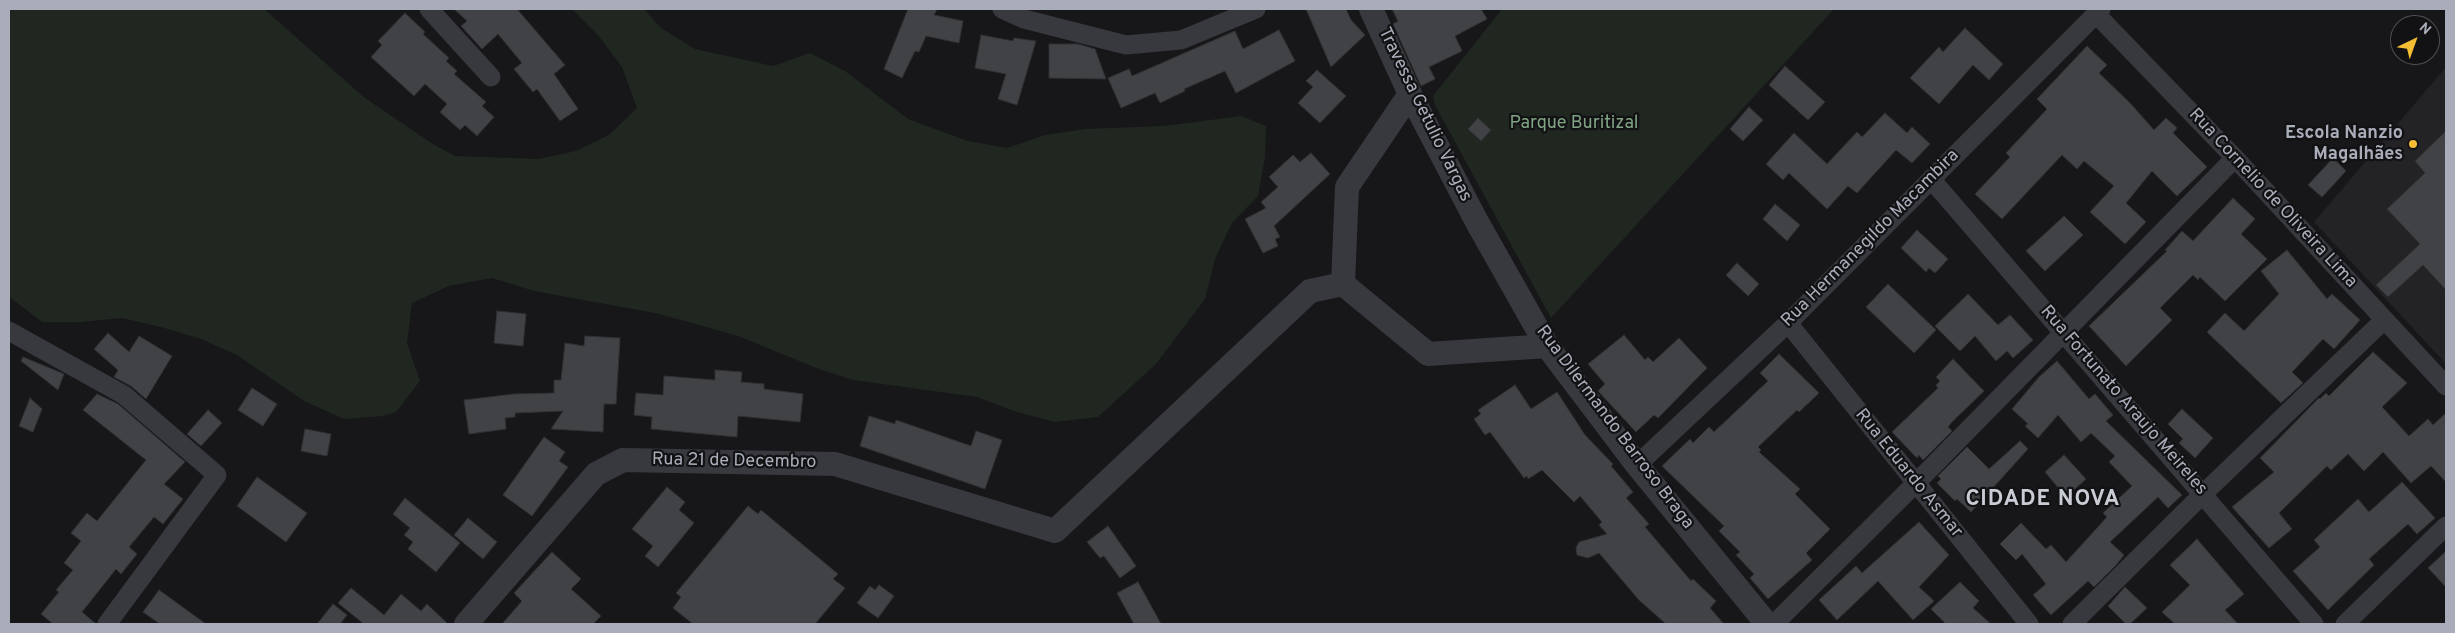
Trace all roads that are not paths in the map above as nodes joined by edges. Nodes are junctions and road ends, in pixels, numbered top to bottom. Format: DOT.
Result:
graph roads {
  1 [pos="429,9"];
  2 [pos="1002,9"];
  3 [pos="1256,9"];
  4 [pos="1371,9"];
  5 [pos="2099,11"];
  6 [pos="491,77"];
  7 [pos="1410,94"];
  8 [pos="2235,158"];
  9 [pos="1931,179"];
  10 [pos="1477,222"];
  11 [pos="1343,284"];
  12 [pos="2384,320"];
  13 [pos="1788,323"];
  14 [pos="9,331"];
  15 [pos="2064,331"];
  16 [pos="1548,346"];
  17 [pos="2446,386"];
  18 [pos="1637,465"];
  19 [pos="1916,483"];
  20 [pos="2203,494"];
  21 [pos="2446,526"];
  22 [pos="107,624"];
  23 [pos="466,624"];
  24 [pos="1767,624"];
  25 [pos="1774,624"];
  26 [pos="2029,624"];
  27 [pos="2072,624"];
  28 [pos="2314,624"];
  29 [pos="2345,624"];
  1 -- 6 [label="street"];
  2 -- 3 [label="street"];
  4 -- 7 [label="street, Travessa Getulio Vargas"];
  5 -- 8 [label="street, Rua Cornelio de Oliveira Lima"];
  5 -- 9 [label="street, Rua Hermanegildo Macambira"];
  7 -- 10 [label="street, Travessa Getulio Vargas"];
  7 -- 11 [label="street"];
  8 -- 12 [label="street, Rua Cornelio de Oliveira Lima"];
  8 -- 15 [label="street"];
  9 -- 13 [label="street, Rua Hermanegildo Macambira"];
  9 -- 15 [label="street, Rua Fortunato Araujo Meireles"];
  10 -- 16 [label="street, Rua Dilermando Barroso Braga"];
  11 -- 16 [label="street"];
  11 -- 23 [label="street, Rua 21 de Decembro"];
  12 -- 17 [label="street, Rua Cornelio de Oliveira Lima"];
  12 -- 20 [label="street"];
  13 -- 18 [label="street, Rua Hermanegildo Macambira"];
  13 -- 19 [label="street, Rua Eduardo Asmar"];
  14 -- 22 [label="street"];
  15 -- 19 [label="street"];
  15 -- 20 [label="street, Rua Fortunato Araujo Meireles"];
  16 -- 18 [label="street, Rua Dilermando Barroso Braga"];
  18 -- 24 [label="street, Rua Dilermando Barroso Braga"];
  19 -- 25 [label="street"];
  19 -- 26 [label="street, Rua Eduardo Asmar"];
  20 -- 27 [label="street"];
  20 -- 28 [label="street, Rua Fortunato Araujo Meireles"];
  21 -- 29 [label="street"];
}
